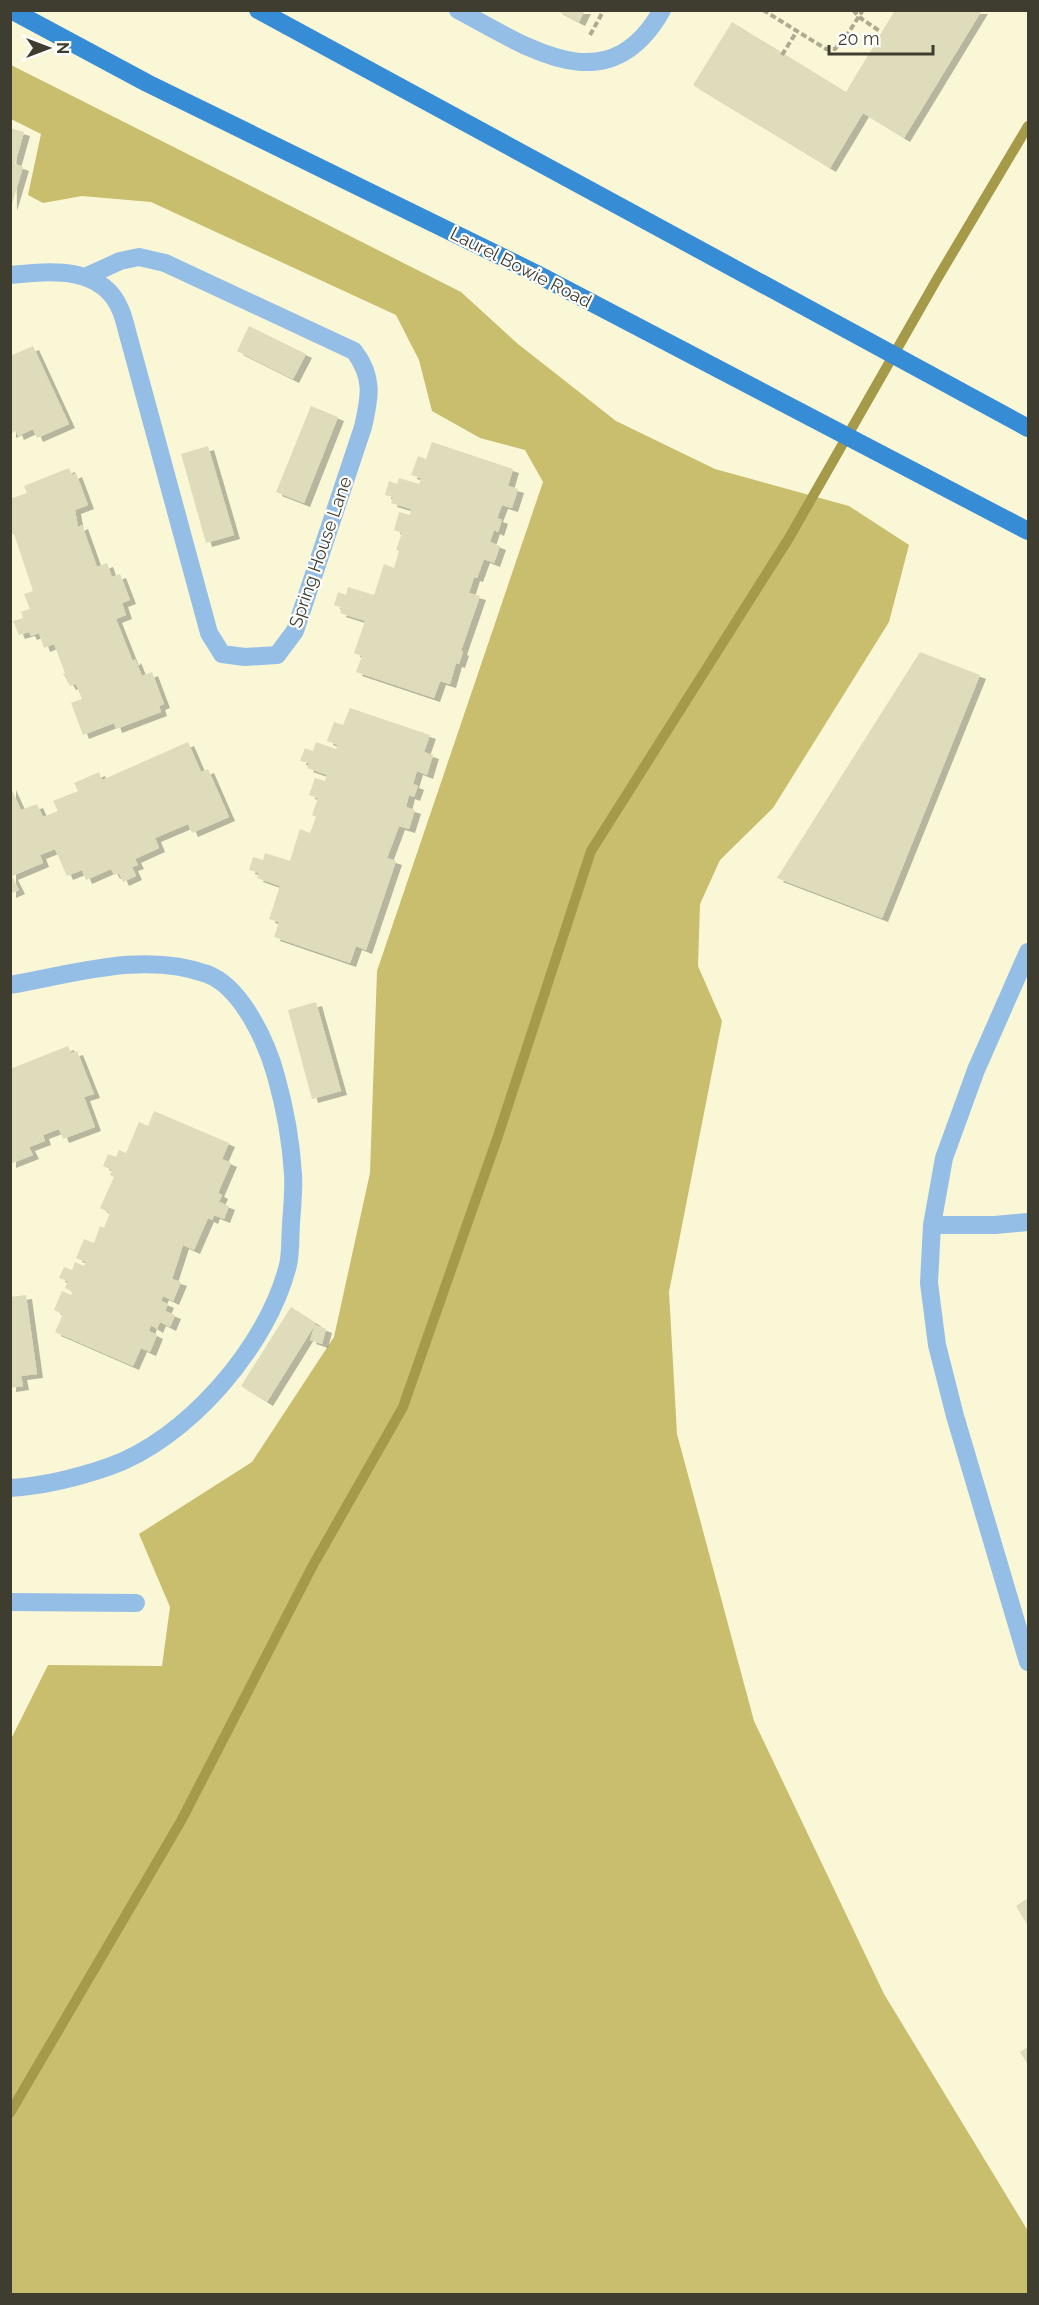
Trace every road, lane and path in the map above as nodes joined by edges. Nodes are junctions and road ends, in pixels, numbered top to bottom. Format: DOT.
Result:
graph roads {
  1 [pos="11,10"];
  2 [pos="258,10"];
  3 [pos="458,10"];
  4 [pos="662,10"];
  5 [pos="763,10"];
  6 [pos="854,10"];
  7 [pos="863,10"];
  8 [pos="859,17"];
  9 [pos="797,31"];
  10 [pos="881,32"];
  11 [pos="782,56"];
  12 [pos="10,275"];
  13 [pos="85,277"];
  14 [pos="1029,428"];
  15 [pos="1029,531"];
  16 [pos="1029,952"];
  17 [pos="10,985"];
  18 [pos="1029,1222"];
  19 [pos="932,1225"];
  20 [pos="10,1488"];
  21 [pos="10,1602"];
  22 [pos="136,1603"];
  23 [pos="1029,1662"];
  1 -- 15 [label="main road, Laurel Bowie Road"];
  2 -- 14 [label="main road"];
  3 -- 4 [label="street"];
  5 -- 9 [label="path"];
  6 -- 8 [label="path"];
  7 -- 8 [label="path"];
  8 -- 9 [label="path"];
  8 -- 10 [label="path"];
  9 -- 11 [label="path"];
  12 -- 13 [label="street, Spring House Lane"];
  13 -- 13 [label="street, Spring House Lane"];
  16 -- 19 [label="street"];
  17 -- 20 [label="street"];
  18 -- 19 [label="street"];
  19 -- 23 [label="street"];
  21 -- 22 [label="street"];
}
